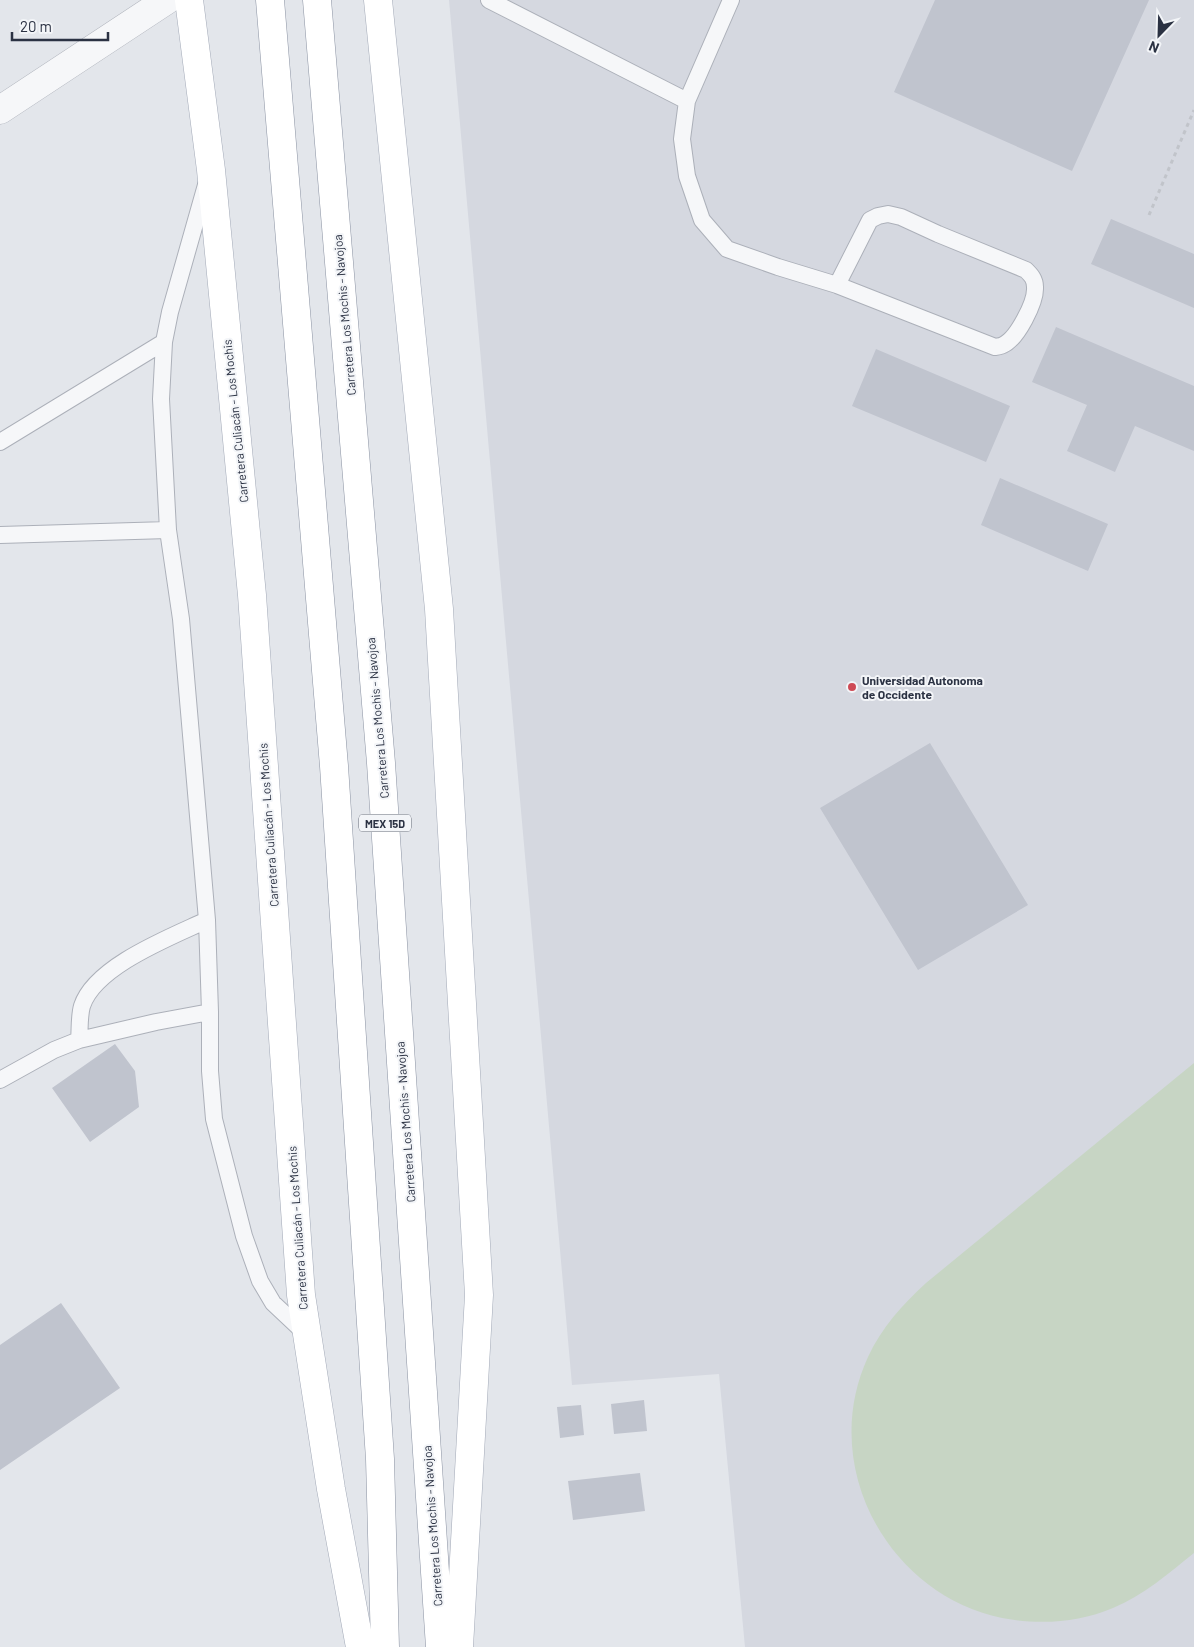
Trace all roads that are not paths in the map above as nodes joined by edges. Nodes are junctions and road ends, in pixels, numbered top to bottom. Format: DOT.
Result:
graph roads {
  1 [pos="167,0"];
  2 [pos="189,0"];
  3 [pos="270,0"];
  4 [pos="317,0"];
  5 [pos="378,0"];
  6 [pos="489,0"];
  7 [pos="731,0"];
  8 [pos="687,101"];
  9 [pos="0,110"];
  10 [pos="211,170"];
  11 [pos="837,285"];
  12 [pos="164,342"];
  13 [pos="0,442"];
  14 [pos="168,530"];
  15 [pos="0,535"];
  16 [pos="207,920"];
  17 [pos="210,1012"];
  18 [pos="80,1040"];
  19 [pos="1,1078"];
  20 [pos="307,1336"];
  21 [pos="360,1647"];
  22 [pos="385,1647"];
  23 [pos="440,1647"];
  24 [pos="458,1647"];
  1 -- 9 [label="street"];
  2 -- 10 [label="main road, Carretera Culiacán - Los Mochis"];
  3 -- 22 [label="main road"];
  4 -- 23 [label="main road, Carretera Los Mochis - Navojoa / MEX 15D"];
  5 -- 24 [label="main road"];
  6 -- 8 [label="lane"];
  7 -- 8 [label="lane"];
  8 -- 11 [label="lane"];
  10 -- 12 [label="lane"];
  10 -- 20 [label="main road, Carretera Culiacán - Los Mochis"];
  11 -- 11 [label="lane"];
  12 -- 13 [label="lane"];
  12 -- 14 [label="lane"];
  14 -- 15 [label="lane"];
  14 -- 16 [label="lane"];
  16 -- 17 [label="lane"];
  16 -- 18 [label="lane"];
  17 -- 18 [label="lane"];
  17 -- 20 [label="lane"];
  18 -- 19 [label="lane"];
  20 -- 21 [label="main road, Carretera Culiacán - Los Mochis"];
}
